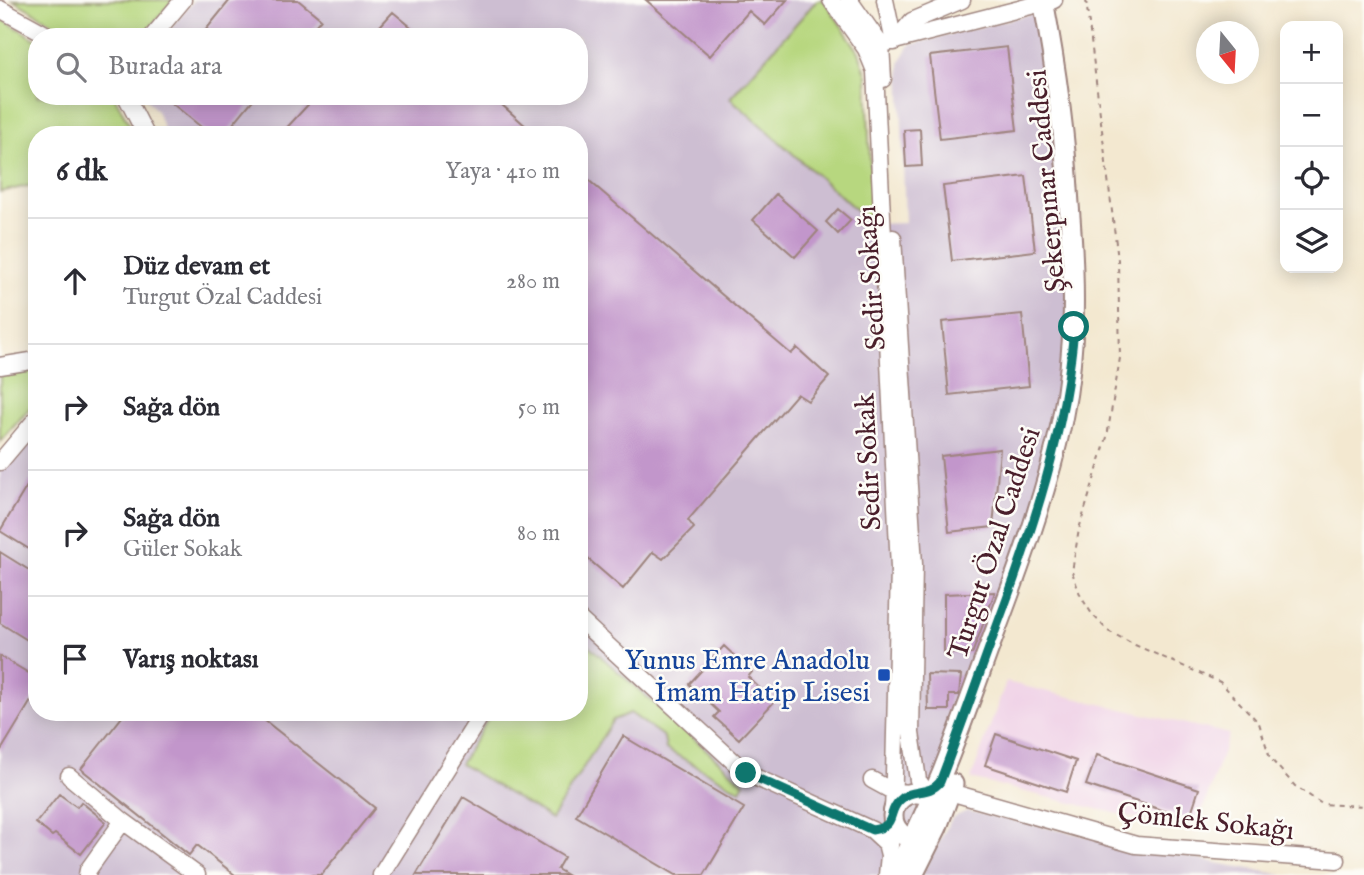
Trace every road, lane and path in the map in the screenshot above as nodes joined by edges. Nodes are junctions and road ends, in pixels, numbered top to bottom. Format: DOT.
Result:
graph roads {
  1 [pos="183,0"];
  2 [pos="831,0"];
  3 [pos="849,0"];
  4 [pos="885,0"];
  5 [pos="1086,0"];
  6 [pos="960,1"];
  7 [pos="1049,1"];
  8 [pos="0,9"];
  9 [pos="35,28"];
  10 [pos="160,28"];
  11 [pos="880,45"];
  12 [pos="131,105"];
  13 [pos="141,126"];
  14 [pos="28,361"];
  15 [pos="0,366"];
  16 [pos="28,429"];
  17 [pos="0,462"];
  18 [pos="588,627"];
  19 [pos="477,721"];
  20 [pos="911,733"];
  21 [pos="955,741"];
  22 [pos="69,776"];
  23 [pos="872,780"];
  24 [pos="925,793"];
  25 [pos="1364,806"];
  26 [pos="123,821"];
  27 [pos="937,827"];
  28 [pos="872,830"];
  29 [pos="902,832"];
  30 [pos="889,856"];
  31 [pos="1337,860"];
  32 [pos="88,875"];
  33 [pos="197,875"];
  34 [pos="381,875"];
  35 [pos="887,875"];
  36 [pos="894,875"];
  37 [pos="913,875"];
  1 -- 10 [label="street"];
  2 -- 11 [label="street"];
  3 -- 11 [label="street"];
  4 -- 11 [label="street"];
  5 -- 25 [label="path"];
  6 -- 11 [label="street"];
  7 -- 11 [label="street"];
  7 -- 21 [label="main road, Turgut Özal Caddesi"];
  7 -- 24 [label="main road, Şekerpınar Caddesi"];
  8 -- 9 [label="street"];
  11 -- 20 [label="street, Sedir Sokağı"];
  11 -- 24 [label="street, Sedir Sokak"];
  12 -- 13 [label="street"];
  14 -- 15 [label="street"];
  16 -- 17 [label="street"];
  18 -- 28 [label="street"];
  19 -- 34 [label="street"];
  20 -- 21 [label="street"];
  20 -- 24 [label="street, Sedir Sokağı"];
  21 -- 24 [label="main road, Turgut Özal Caddesi"];
  22 -- 26 [label="street"];
  23 -- 24 [label="street, Çömlek Sokağı"];
  24 -- 27 [label="main road"];
  24 -- 29 [label="main road, Turgut Özal Caddesi"];
  24 -- 29 [label="main road"];
  24 -- 31 [label="street, Çömlek Sokağı"];
  26 -- 32 [label="street"];
  26 -- 33 [label="street"];
  27 -- 29 [label="main road"];
  27 -- 37 [label="main road"];
  28 -- 29 [label="street"];
  28 -- 30 [label="street"];
  29 -- 30 [label="street"];
  29 -- 36 [label="main road, Turgut Özal Caddesi"];
  30 -- 35 [label="street"];
}
